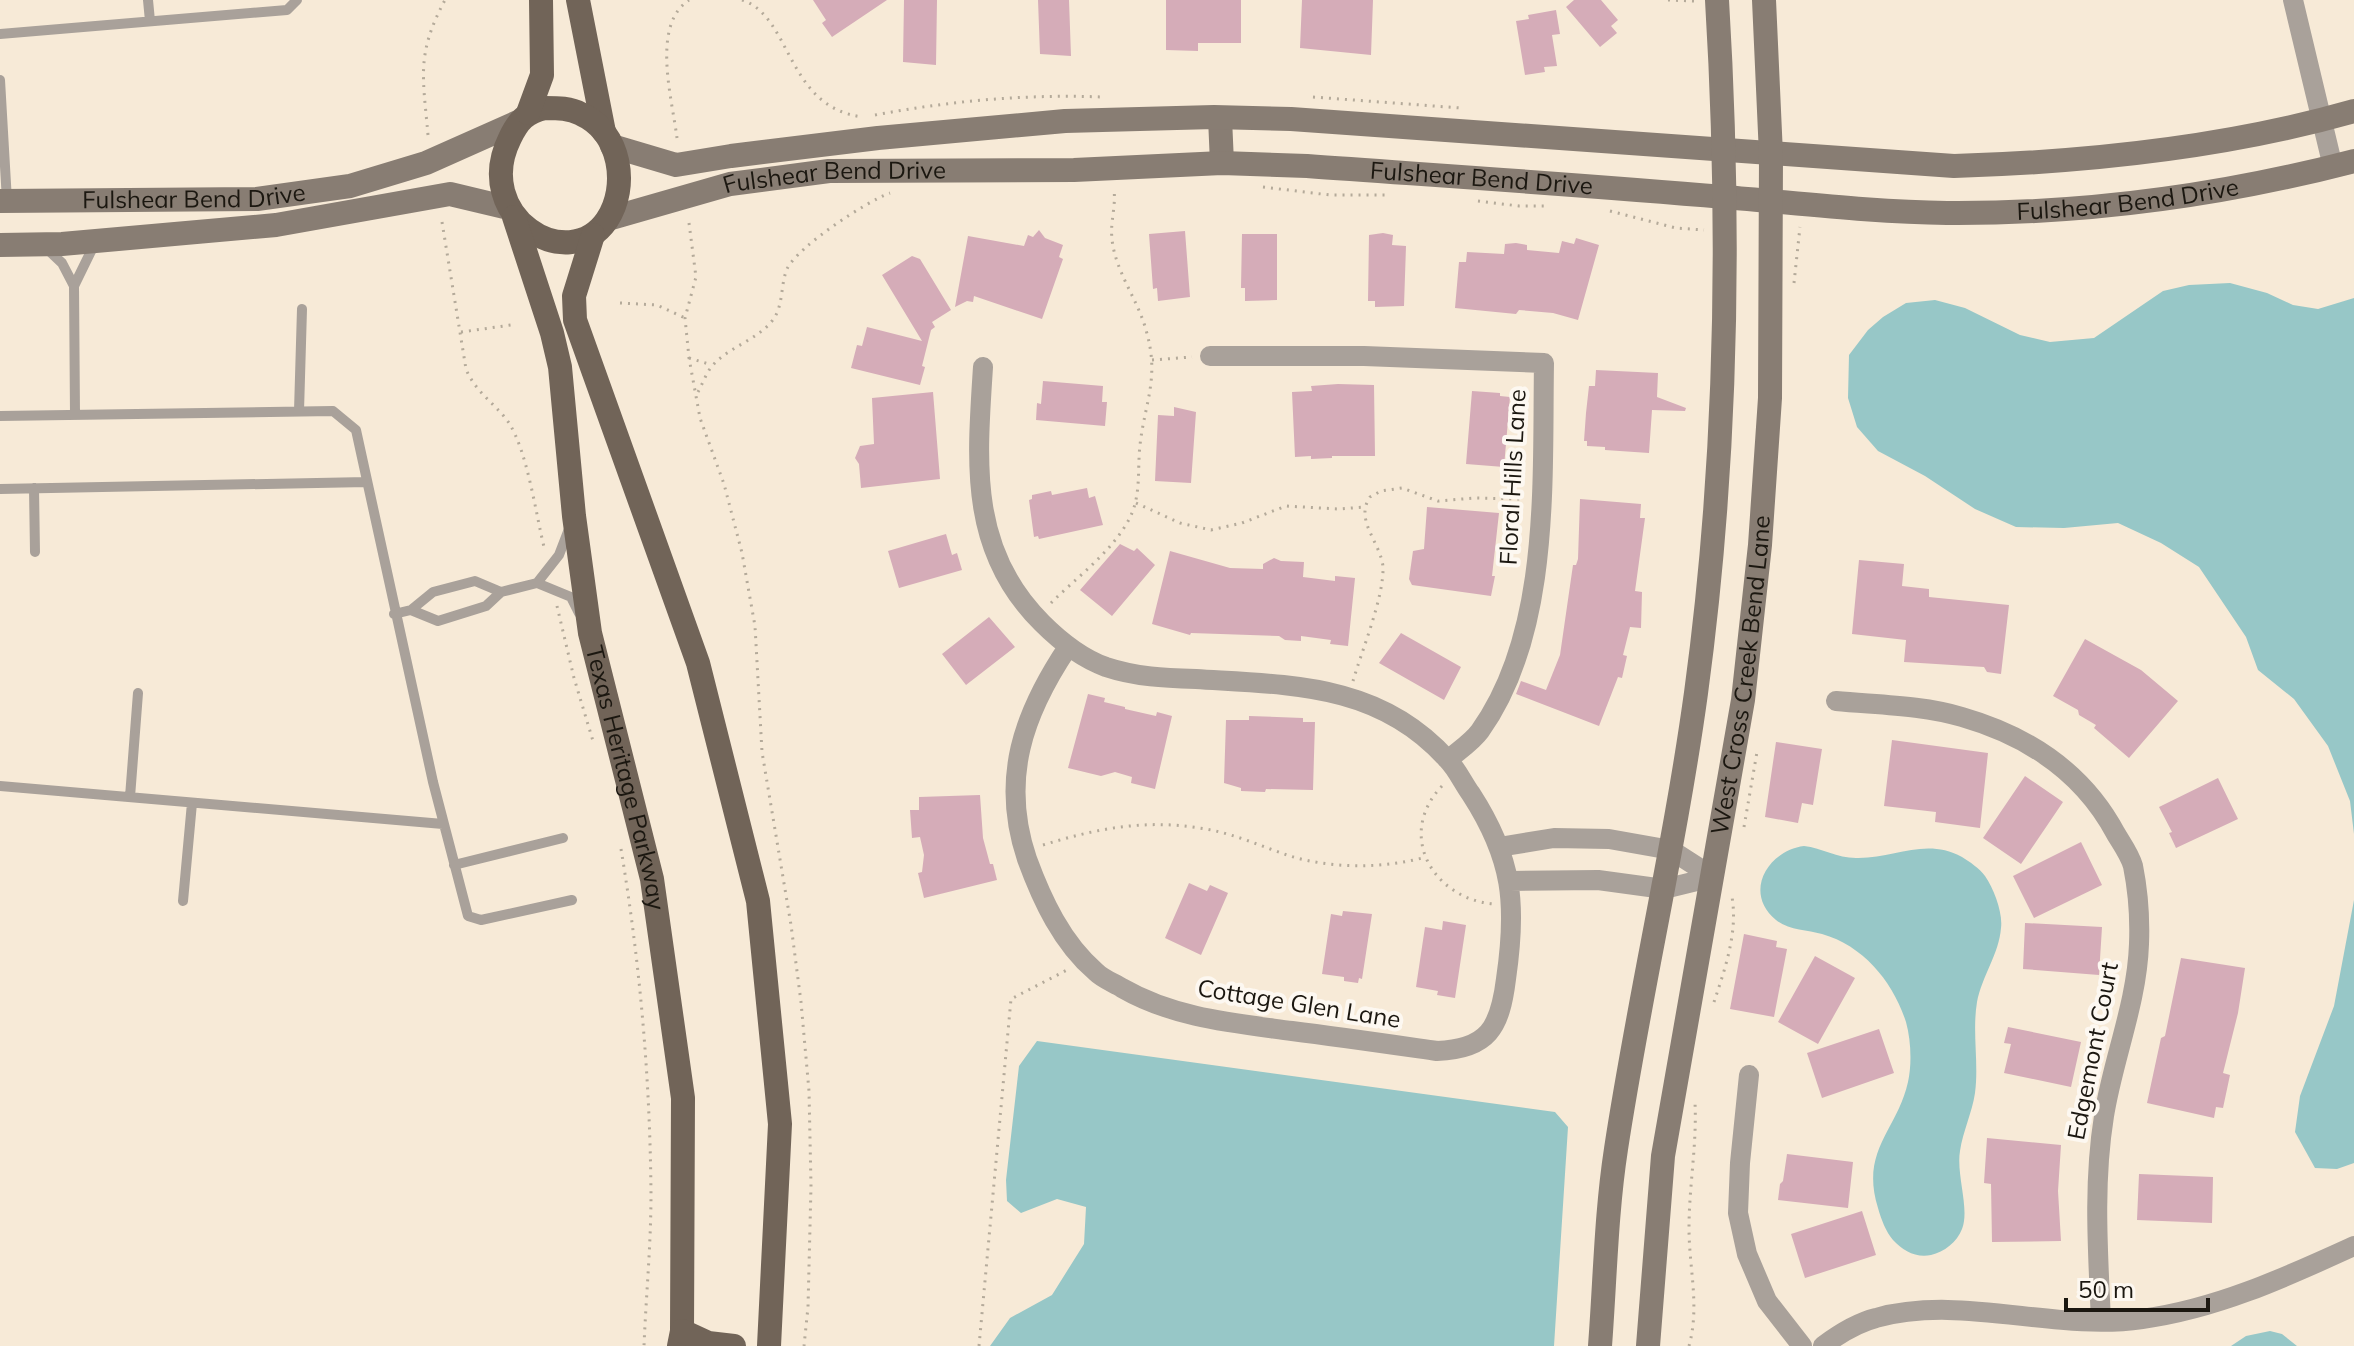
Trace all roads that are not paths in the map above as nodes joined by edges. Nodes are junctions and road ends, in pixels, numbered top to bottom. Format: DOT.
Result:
graph roads {
  1 [pos="148,0"];
  2 [pos="297,0"];
  3 [pos="541,0"];
  4 [pos="578,0"];
  5 [pos="1764,0"];
  6 [pos="2293,0"];
  7 [pos="1706,1"];
  8 [pos="150,21"];
  9 [pos="0,34"];
  10 [pos="0,80"];
  11 [pos="2354,111"];
  12 [pos="523,118"];
  13 [pos="1220,118"];
  14 [pos="2322,120"];
  15 [pos="608,139"];
  16 [pos="1724,151"];
  17 [pos="1771,155"];
  18 [pos="1222,163"];
  19 [pos="2343,164"];
  20 [pos="1723,197"];
  21 [pos="4,201"];
  22 [pos="1771,201"];
  23 [pos="512,213"];
  24 [pos="601,227"];
  25 [pos="97,240"];
  26 [pos="42,244"];
  27 [pos="0,245"];
  28 [pos="74,286"];
  29 [pos="302,309"];
  30 [pos="1210,356"];
  31 [pos="983,367"];
  32 [pos="299,411"];
  33 [pos="75,415"];
  34 [pos="0,416"];
  35 [pos="367,482"];
  36 [pos="34,488"];
  37 [pos="0,489"];
  38 [pos="574,516"];
  39 [pos="35,552"];
  40 [pos="537,583"];
  41 [pos="501,592"];
  42 [pos="411,610"];
  43 [pos="394,614"];
  44 [pos="590,633"];
  45 [pos="1068,647"];
  46 [pos="138,693"];
  47 [pos="1836,701"];
  48 [pos="1453,767"];
  49 [pos="0,786"];
  50 [pos="130,797"];
  51 [pos="192,803"];
  52 [pos="443,824"];
  53 [pos="563,838"];
  54 [pos="1499,847"];
  55 [pos="1671,850"];
  56 [pos="454,865"];
  57 [pos="1713,877"];
  58 [pos="1510,881"];
  59 [pos="1664,889"];
  60 [pos="572,900"];
  61 [pos="183,901"];
  62 [pos="1749,1075"];
  63 [pos="2354,1246"];
  64 [pos="2101,1321"];
  65 [pos="681,1338"];
  66 [pos="770,1340"];
  67 [pos="735,1346"];
  68 [pos="1600,1346"];
  69 [pos="1648,1346"];
  70 [pos="1802,1346"];
  71 [pos="1823,1346"];
  1 -- 8 [label="lane"];
  2 -- 8 [label="lane"];
  3 -- 12 [label="main road"];
  4 -- 15 [label="main road"];
  5 -- 17 [label="main road, West Cross Creek Bend Lane"];
  6 -- 14 [label="street"];
  7 -- 16 [label="main road, West Cross Creek Bend Lane"];
  8 -- 9 [label="lane"];
  10 -- 21 [label="lane"];
  11 -- 14 [label="main road, Fulshear Bend Drive"];
  12 -- 15 [label="main road"];
  12 -- 21 [label="main road, Fulshear Bend Drive"];
  12 -- 23 [label="main road"];
  13 -- 15 [label="main road, Fulshear Bend Drive"];
  13 -- 16 [label="main road, Fulshear Bend Drive"];
  13 -- 18 [label="main road"];
  14 -- 17 [label="main road, Fulshear Bend Drive"];
  14 -- 19 [label="street"];
  15 -- 24 [label="main road"];
  16 -- 17 [label="main road, Fulshear Bend Drive"];
  16 -- 20 [label="main road, West Cross Creek Bend Lane"];
  17 -- 22 [label="main road, West Cross Creek Bend Lane"];
  18 -- 20 [label="main road, Fulshear Bend Drive"];
  18 -- 24 [label="main road, Fulshear Bend Drive"];
  19 -- 22 [label="main road, Fulshear Bend Drive"];
  20 -- 22 [label="main road, Fulshear Bend Drive"];
  20 -- 55 [label="main road, West Cross Creek Bend Lane"];
  22 -- 57 [label="main road, West Cross Creek Bend Lane"];
  23 -- 24 [label="main road"];
  23 -- 25 [label="main road, Fulshear Bend Drive"];
  23 -- 38 [label="main road, Texas Heritage Parkway"];
  24 -- 66 [label="main road"];
  25 -- 26 [label="main road, Fulshear Bend Drive"];
  25 -- 28 [label="lane"];
  26 -- 27 [label="main road, Fulshear Bend Drive"];
  26 -- 28 [label="lane"];
  28 -- 33 [label="lane"];
  29 -- 32 [label="lane"];
  30 -- 48 [label="street, Floral Hills Lane"];
  31 -- 45 [label="street"];
  32 -- 33 [label="lane"];
  32 -- 35 [label="lane"];
  33 -- 34 [label="lane"];
  35 -- 36 [label="lane"];
  35 -- 43 [label="lane"];
  36 -- 37 [label="lane"];
  36 -- 39 [label="lane"];
  38 -- 40 [label="lane"];
  38 -- 44 [label="main road, Texas Heritage Parkway"];
  40 -- 41 [label="lane"];
  40 -- 44 [label="lane"];
  41 -- 42 [label="lane"];
  41 -- 42 [label="lane"];
  42 -- 43 [label="lane"];
  43 -- 52 [label="lane"];
  44 -- 65 [label="main road, Texas Heritage Parkway"];
  45 -- 48 [label="street"];
  45 -- 58 [label="street, Cottage Glen Lane"];
  46 -- 50 [label="lane"];
  47 -- 64 [label="street, Edgemont Court"];
  48 -- 54 [label="street"];
  49 -- 50 [label="lane"];
  50 -- 51 [label="lane"];
  51 -- 52 [label="lane"];
  51 -- 61 [label="lane"];
  52 -- 56 [label="lane"];
  53 -- 56 [label="lane"];
  54 -- 55 [label="street"];
  54 -- 58 [label="street"];
  55 -- 57 [label="street"];
  55 -- 59 [label="main road, West Cross Creek Bend Lane"];
  56 -- 60 [label="lane"];
  57 -- 59 [label="street"];
  57 -- 69 [label="main road, West Cross Creek Bend Lane"];
  58 -- 59 [label="street"];
  59 -- 68 [label="main road, West Cross Creek Bend Lane"];
  62 -- 70 [label="street"];
  63 -- 64 [label="street"];
  64 -- 71 [label="street"];
  65 -- 67 [label="main road"];
  66 -- 67 [label="main road"];
}
